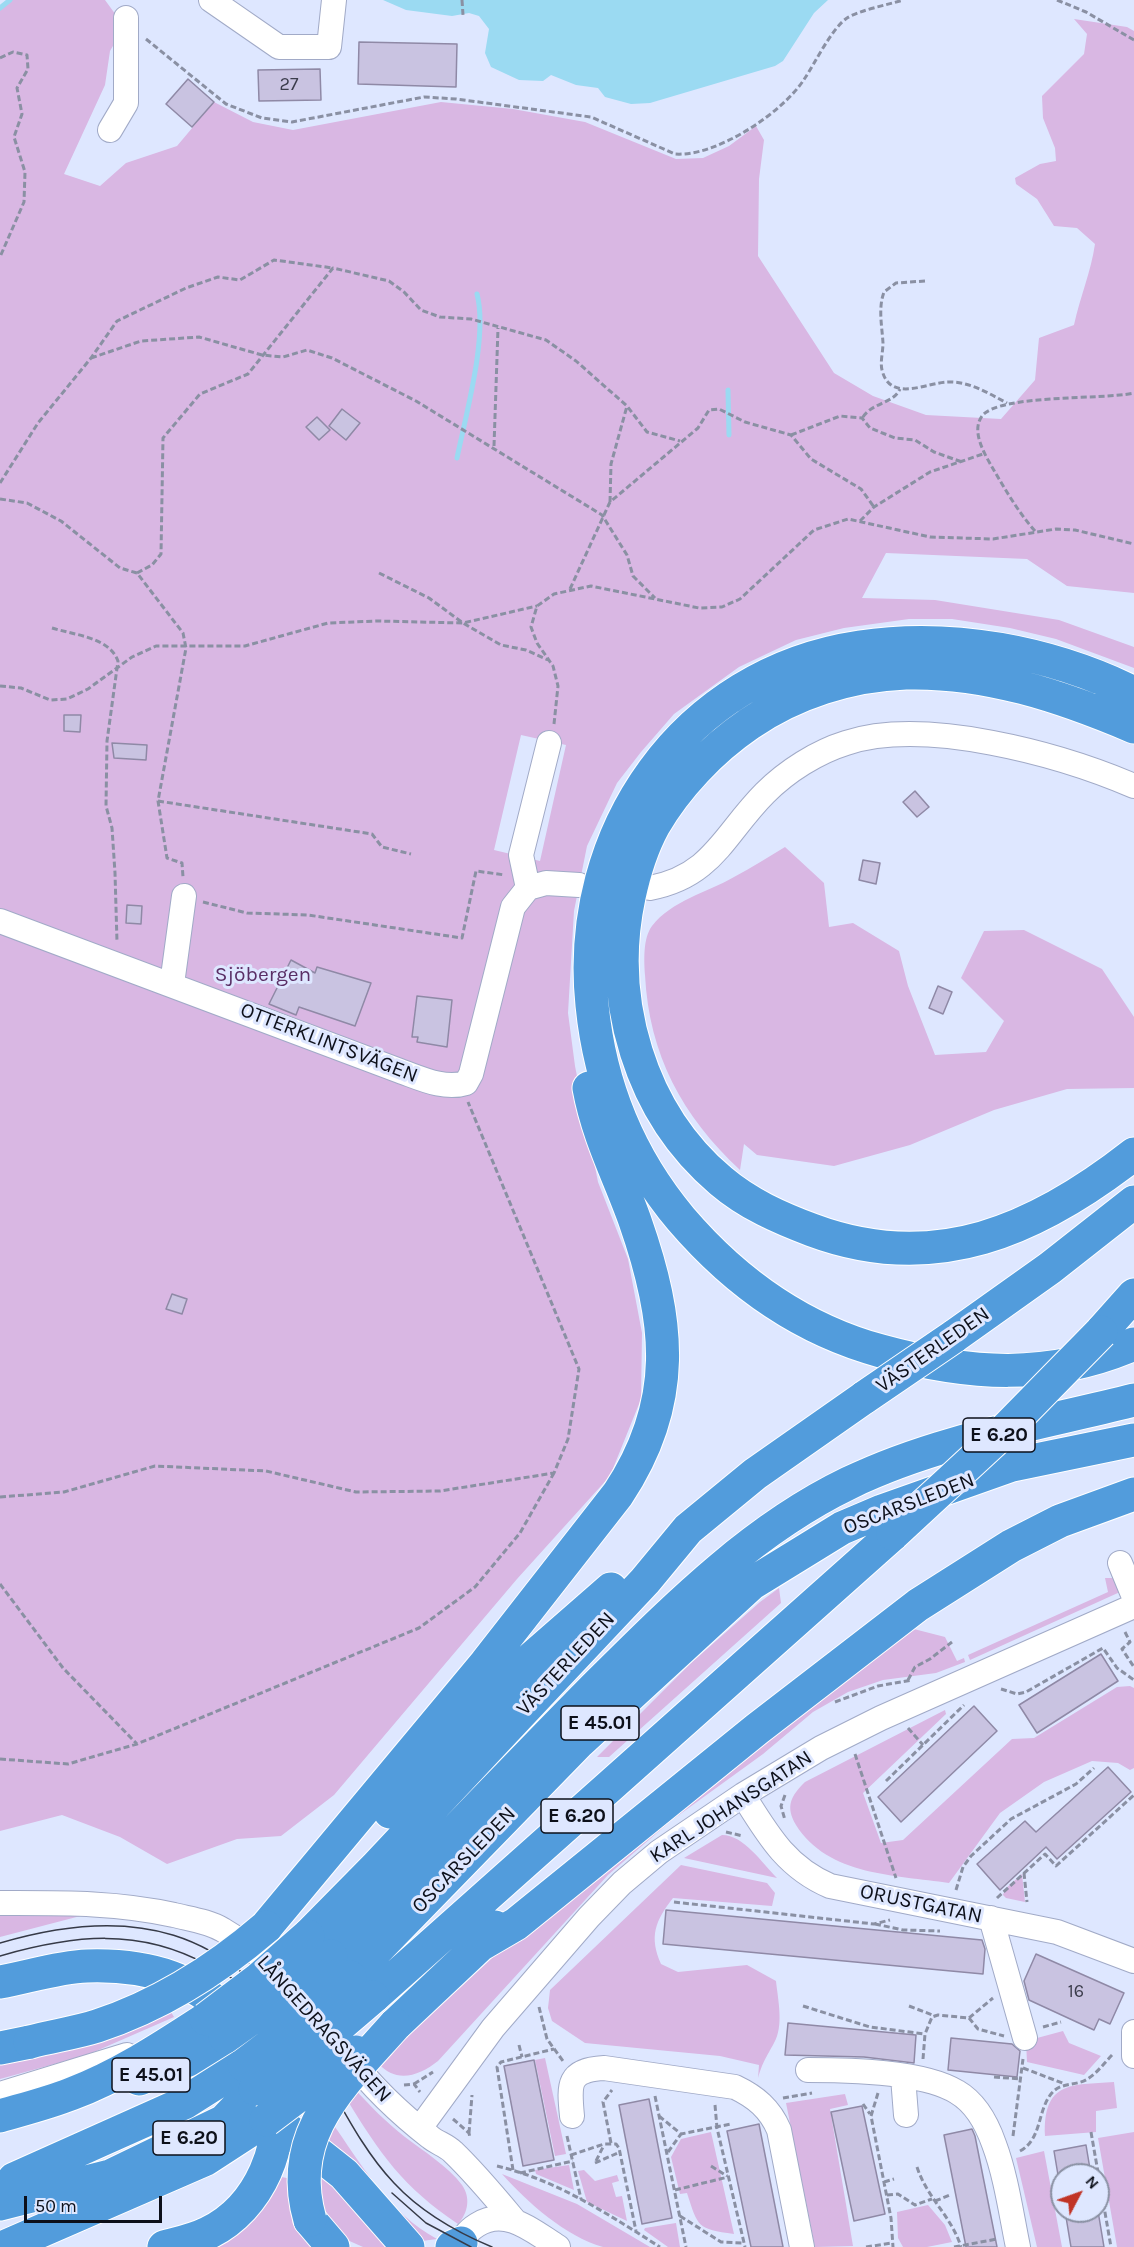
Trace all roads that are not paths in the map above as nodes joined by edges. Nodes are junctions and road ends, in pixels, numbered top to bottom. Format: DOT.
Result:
graph roads {
  1 [pos="211,0"];
  2 [pos="334,0"];
  3 [pos="126,18"];
  4 [pos="110,130"];
  5 [pos="1134,693"];
  6 [pos="1134,727"];
  7 [pos="549,743"];
  8 [pos="1134,786"];
  9 [pos="526,881"];
  10 [pos="579,885"];
  11 [pos="650,888"];
  12 [pos="184,896"];
  13 [pos="0,921"];
  14 [pos="590,982"];
  15 [pos="172,984"];
  16 [pos="1134,1154"];
  17 [pos="1134,1202"];
  18 [pos="1134,1295"];
  19 [pos="1134,1344"];
  20 [pos="1134,1400"];
  21 [pos="1134,1440"];
  22 [pos="1134,1494"];
  23 [pos="688,1529"];
  24 [pos="1120,1563"];
  25 [pos="1134,1597"];
  26 [pos="1127,1615"];
  27 [pos="781,1634"];
  28 [pos="743,1795"];
  29 [pos="0,1903"];
  30 [pos="989,1907"];
  31 [pos="266,1926"];
  32 [pos="480,1945"];
  33 [pos="1134,1961"];
  34 [pos="340,1967"];
  35 [pos="0,1982"];
  36 [pos="218,2021"];
  37 [pos="394,2025"];
  38 [pos="1025,2038"];
  39 [pos="0,2048"];
  40 [pos="910,2076"];
  41 [pos="812,2081"];
  42 [pos="0,2094"];
  43 [pos="906,2115"];
  44 [pos="0,2116"];
  45 [pos="572,2116"];
  46 [pos="272,2121"];
  47 [pos="426,2133"];
  48 [pos="5,2188"];
  49 [pos="520,2223"];
  50 [pos="462,2241"];
  51 [pos="1017,2241"];
  52 [pos="4,2247"];
  53 [pos="164,2247"];
  54 [pos="333,2247"];
  55 [pos="408,2247"];
  56 [pos="542,2247"];
  57 [pos="558,2247"];
  58 [pos="802,2247"];
  1 -- 2 [label="street"];
  3 -- 4 [label="street"];
  5 -- 14 [label="highway"];
  6 -- 16 [label="highway"];
  7 -- 9 [label="street"];
  8 -- 11 [label="street"];
  9 -- 10 [label="street"];
  9 -- 15 [label="street, OTTERKLINTSVÄGEN"];
  12 -- 15 [label="street"];
  13 -- 15 [label="street, OTTERKLINTSVÄGEN"];
  14 -- 19 [label="highway"];
  14 -- 31 [label="highway"];
  17 -- 23 [label="highway, VÄSTERLEDEN / E 6.20, bridge"];
  18 -- 27 [label="highway, E 6.20, bridge"];
  20 -- 34 [label="highway, OSCARSLEDEN / E 45.01"];
  21 -- 34 [label="highway, OSCARSLEDEN / E 45.01"];
  22 -- 32 [label="highway"];
  23 -- 31 [label="highway"];
  23 -- 34 [label="highway, VÄSTERLEDEN / E 6.20"];
  24 -- 25 [label="street"];
  26 -- 28 [label="street, KARL JOHANSGATAN"];
  27 -- 32 [label="highway"];
  27 -- 34 [label="highway, E 6.20"];
  28 -- 30 [label="street, ORUSTGATAN"];
  28 -- 47 [label="street, KARL JOHANSGATAN"];
  29 -- 47 [label="street, LÅNGEDRAGSVÄGEN"];
  30 -- 33 [label="street, ORUSTGATAN"];
  30 -- 38 [label="street"];
  31 -- 39 [label="highway, bridge"];
  32 -- 37 [label="highway"];
  34 -- 36 [label="highway, OSCARSLEDEN / E 45.01, bridge"];
  34 -- 48 [label="highway, E 6.20, bridge"];
  35 -- 36 [label="highway"];
  36 -- 42 [label="street"];
  36 -- 44 [label="highway, OSCARSLEDEN / E 45.01"];
  36 -- 46 [label="highway"];
  37 -- 46 [label="highway, bridge"];
  37 -- 54 [label="highway, bridge"];
  40 -- 41 [label="street"];
  40 -- 43 [label="street"];
  40 -- 51 [label="street"];
  45 -- 58 [label="street"];
  46 -- 52 [label="highway"];
  46 -- 53 [label="highway"];
  46 -- 55 [label="highway"];
  47 -- 49 [label="street, LÅNGEDRAGSVÄGEN"];
  47 -- 50 [label="street, LÅNGEDRAGSVÄGEN"];
  49 -- 50 [label="street"];
  49 -- 56 [label="street"];
  49 -- 57 [label="street"];
}
